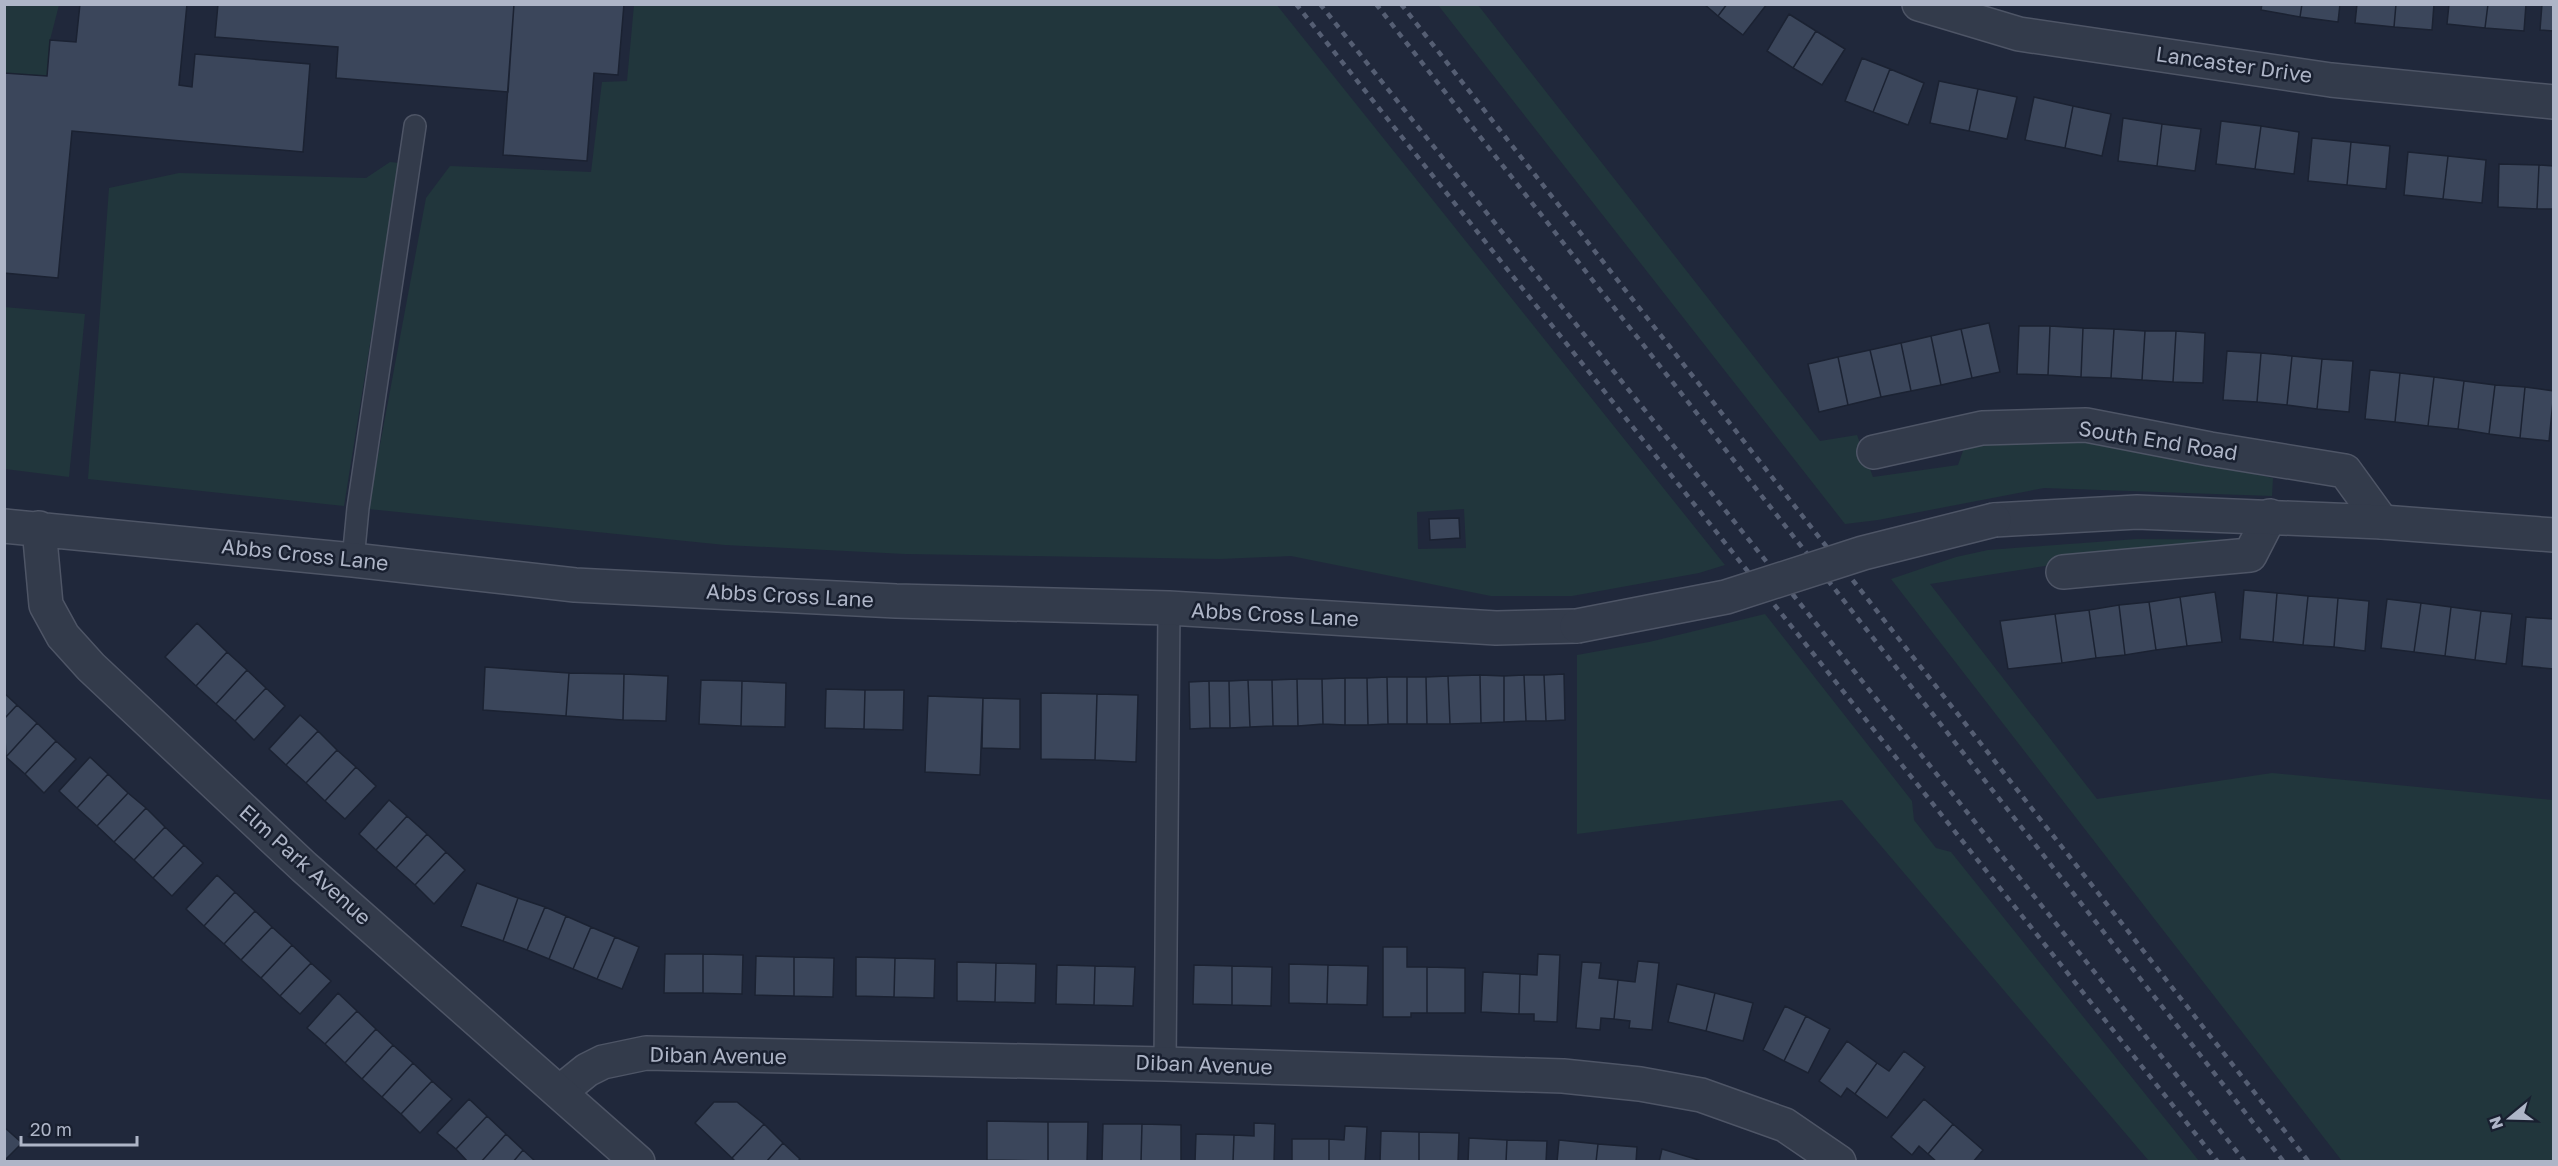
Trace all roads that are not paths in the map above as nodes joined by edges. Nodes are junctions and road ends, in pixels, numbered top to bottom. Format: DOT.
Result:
graph roads {
  1 [pos="1919,4"];
  2 [pos="2553,102"];
  3 [pos="415,126"];
  4 [pos="1874,452"];
  5 [pos="2270,516"];
  6 [pos="2382,522"];
  7 [pos="4,526"];
  8 [pos="39,528"];
  9 [pos="2553,535"];
  10 [pos="353,560"];
  11 [pos="2062,572"];
  12 [pos="1169,608"];
  13 [pos="1165,1064"];
  14 [pos="561,1091"];
  15 [pos="638,1161"];
  16 [pos="1839,1161"];
  1 -- 2 [label="street, Lancaster Drive"];
  3 -- 10 [label="lane"];
  4 -- 6 [label="street, South End Road"];
  5 -- 6 [label="street"];
  5 -- 11 [label="street"];
  5 -- 12 [label="street, Abbs Cross Lane, bridge"];
  6 -- 9 [label="street"];
  7 -- 8 [label="street, Abbs Cross Lane"];
  8 -- 10 [label="street, Abbs Cross Lane"];
  8 -- 14 [label="street, Elm Park Avenue"];
  10 -- 12 [label="street, Abbs Cross Lane"];
  12 -- 13 [label="lane"];
  13 -- 14 [label="street, Diban Avenue"];
  13 -- 16 [label="street, Diban Avenue"];
  14 -- 15 [label="street, Elm Park Avenue"];
}
